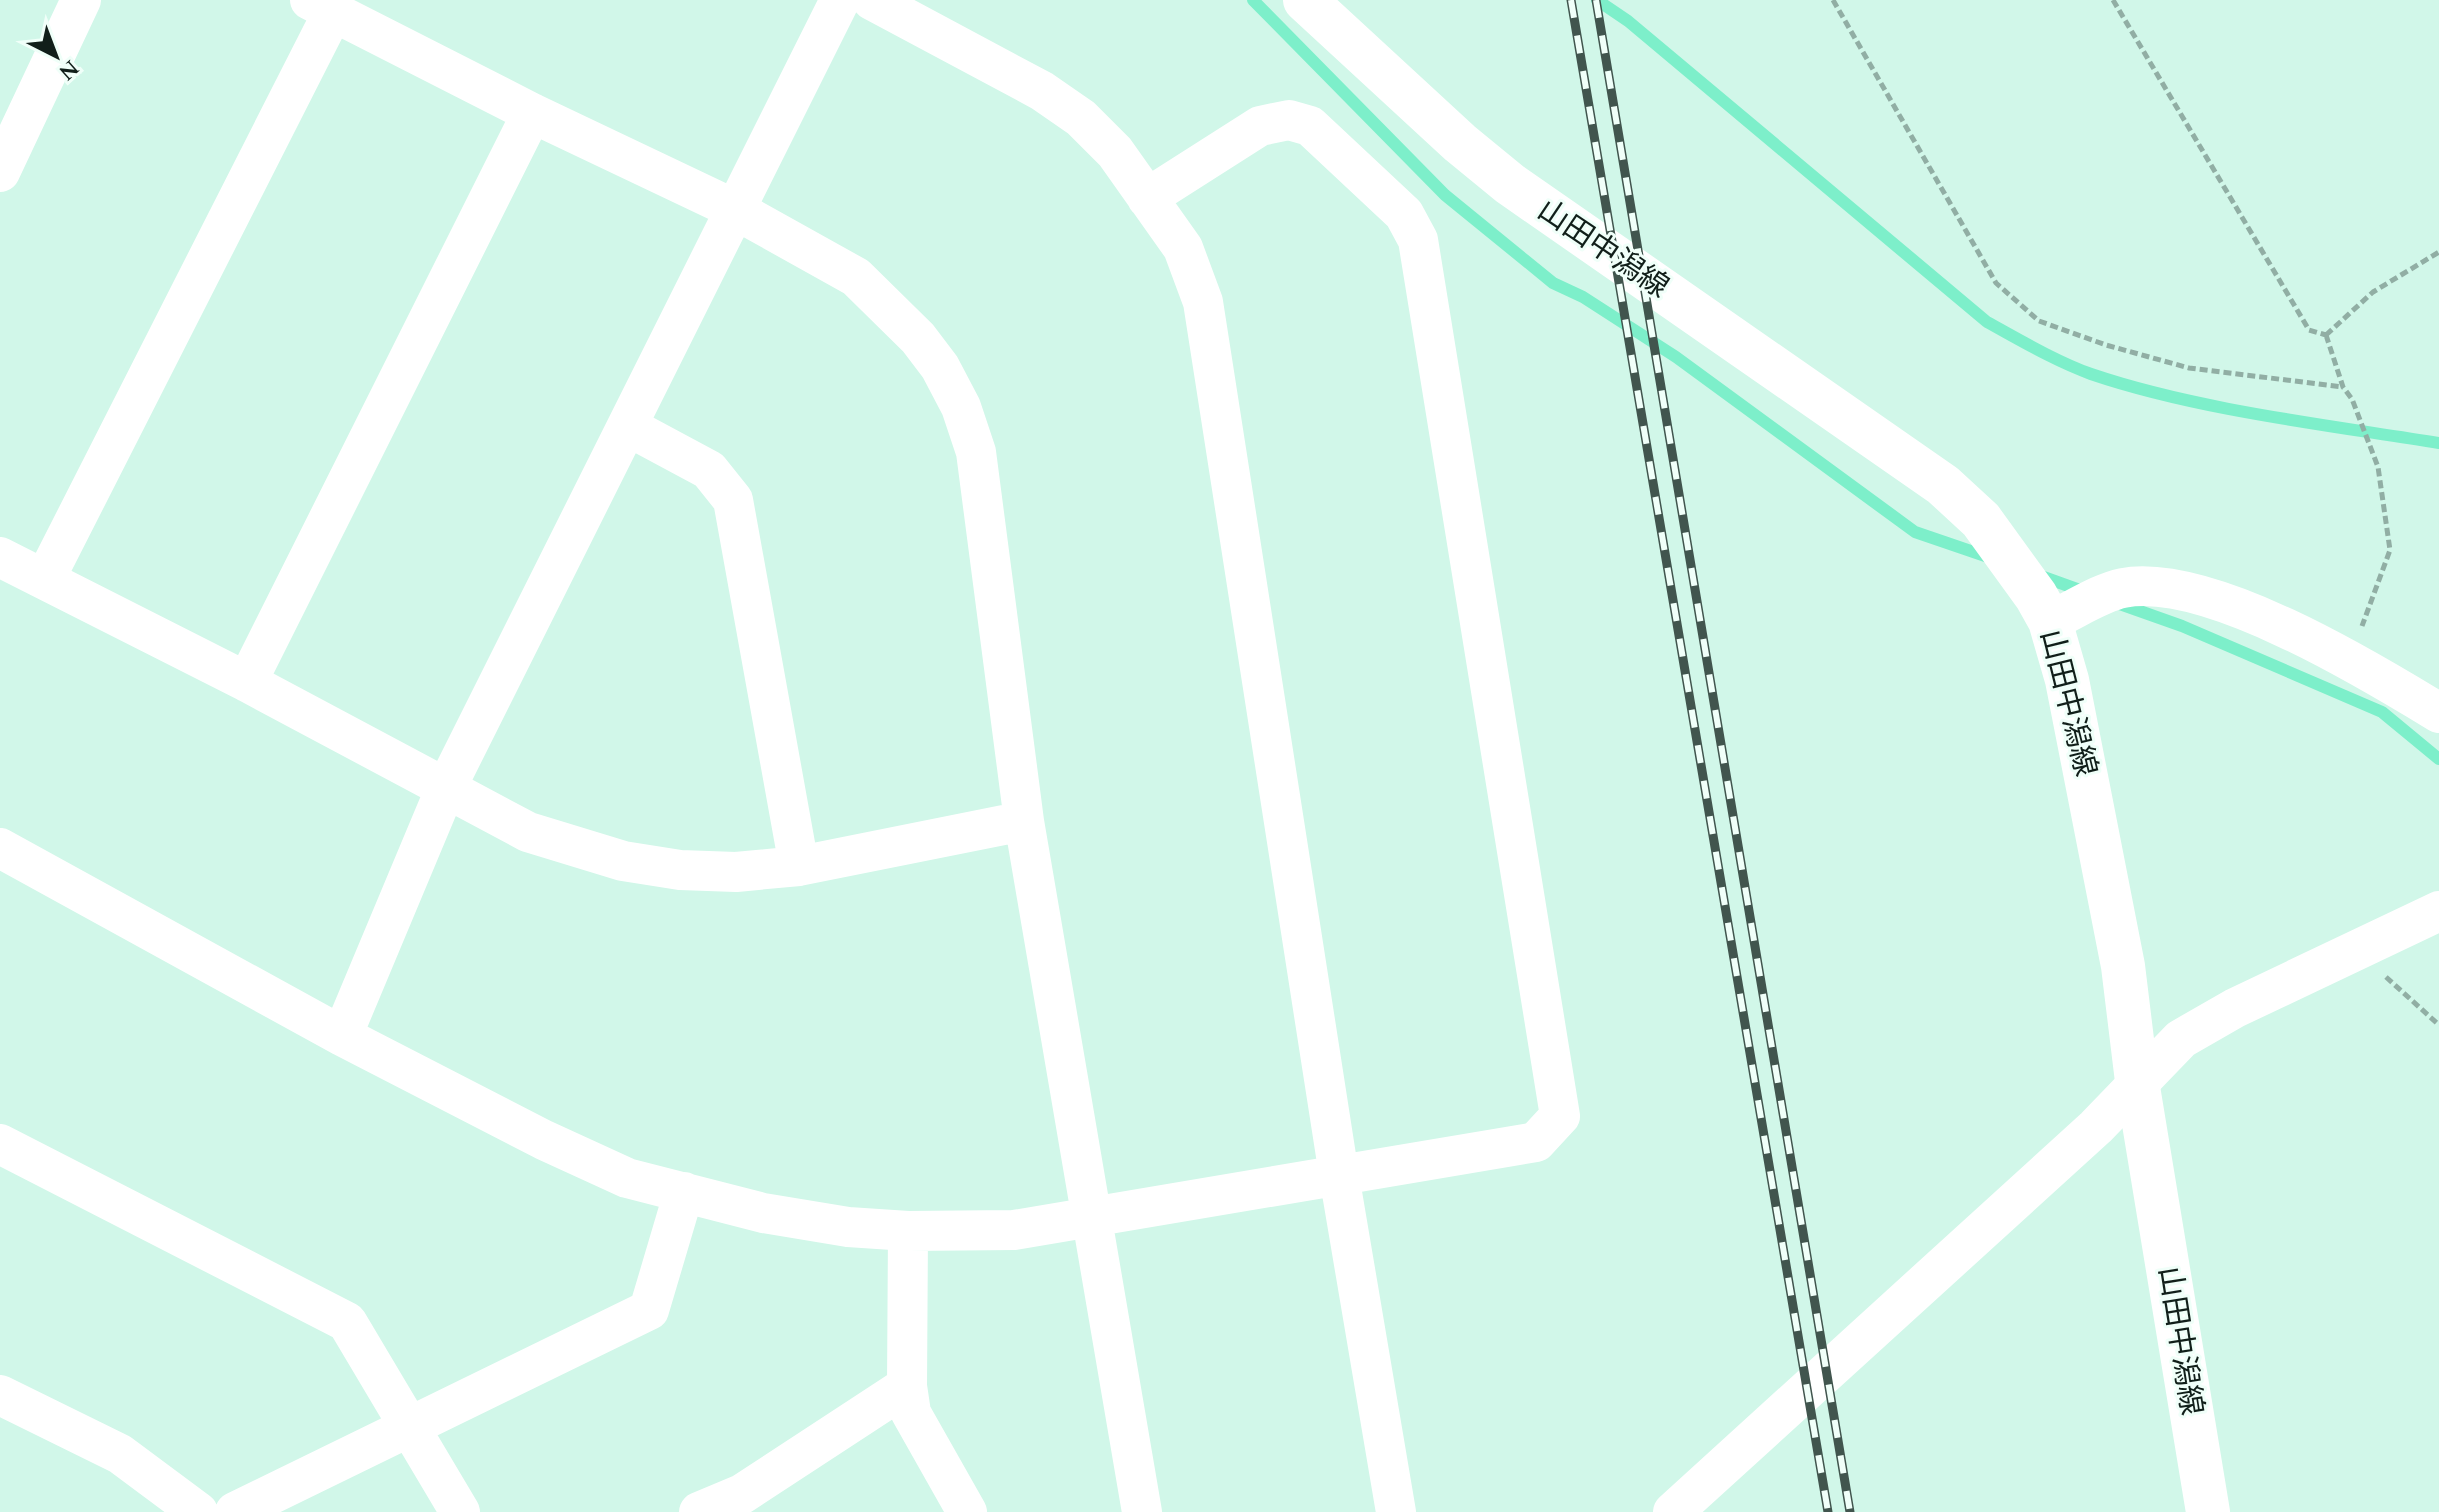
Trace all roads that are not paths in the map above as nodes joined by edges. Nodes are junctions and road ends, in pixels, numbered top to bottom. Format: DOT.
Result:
graph roads {
  1 [pos="81,0"];
  2 [pos="840,0"];
  3 [pos="872,0"];
  4 [pos="1305,0"];
  5 [pos="322,6"];
  6 [pos="532,113"];
  7 [pos="0,172"];
  8 [pos="1147,198"];
  9 [pos="734,209"];
  10 [pos="627,426"];
  11 [pos="0,557"];
  12 [pos="45,579"];
  13 [pos="2050,621"];
  14 [pos="247,682"];
  15 [pos="2439,713"];
  16 [pos="445,790"];
  17 [pos="1024,821"];
  18 [pos="0,848"];
  19 [pos="799,866"];
  20 [pos="2439,911"];
  21 [pos="342,1036"];
  22 [pos="2137,1081"];
  23 [pos="0,1144"];
  24 [pos="1339,1175"];
  25 [pos="684,1192"];
  26 [pos="1093,1219"];
  27 [pos="908,1231"];
  28 [pos="907,1386"];
  29 [pos="0,1395"];
  30 [pos="411,1427"];
  31 [pos="198,1512"];
  32 [pos="235,1512"];
  33 [pos="460,1512"];
  34 [pos="699,1512"];
  35 [pos="967,1512"];
  36 [pos="1142,1512"];
  37 [pos="1396,1512"];
  38 [pos="1673,1512"];
  39 [pos="2208,1512"];
  1 -- 7 [label="street"];
  2 -- 9 [label="street"];
  3 -- 8 [label="street"];
  4 -- 13 [label="main road, 山田中潟線"];
  5 -- 6 [label="street"];
  5 -- 12 [label="street"];
  6 -- 9 [label="street"];
  6 -- 14 [label="street"];
  8 -- 24 [label="street"];
  8 -- 24 [label="street"];
  9 -- 10 [label="street"];
  9 -- 17 [label="street"];
  10 -- 16 [label="street"];
  10 -- 19 [label="street"];
  11 -- 12 [label="street"];
  12 -- 14 [label="street"];
  13 -- 15 [label="street"];
  13 -- 22 [label="main road, 山田中潟線"];
  14 -- 16 [label="street"];
  16 -- 19 [label="street"];
  16 -- 21 [label="street"];
  17 -- 19 [label="street"];
  17 -- 26 [label="street"];
  18 -- 21 [label="street"];
  20 -- 22 [label="street"];
  21 -- 25 [label="street"];
  22 -- 38 [label="street"];
  22 -- 39 [label="main road, 山田中潟線"];
  23 -- 30 [label="street"];
  24 -- 26 [label="street"];
  24 -- 37 [label="street"];
  25 -- 27 [label="street"];
  25 -- 30 [label="street"];
  26 -- 27 [label="street"];
  26 -- 36 [label="street"];
  27 -- 28 [label="street"];
  28 -- 34 [label="street"];
  28 -- 35 [label="street"];
  29 -- 31 [label="street"];
  30 -- 32 [label="street"];
  30 -- 33 [label="street"];
}
